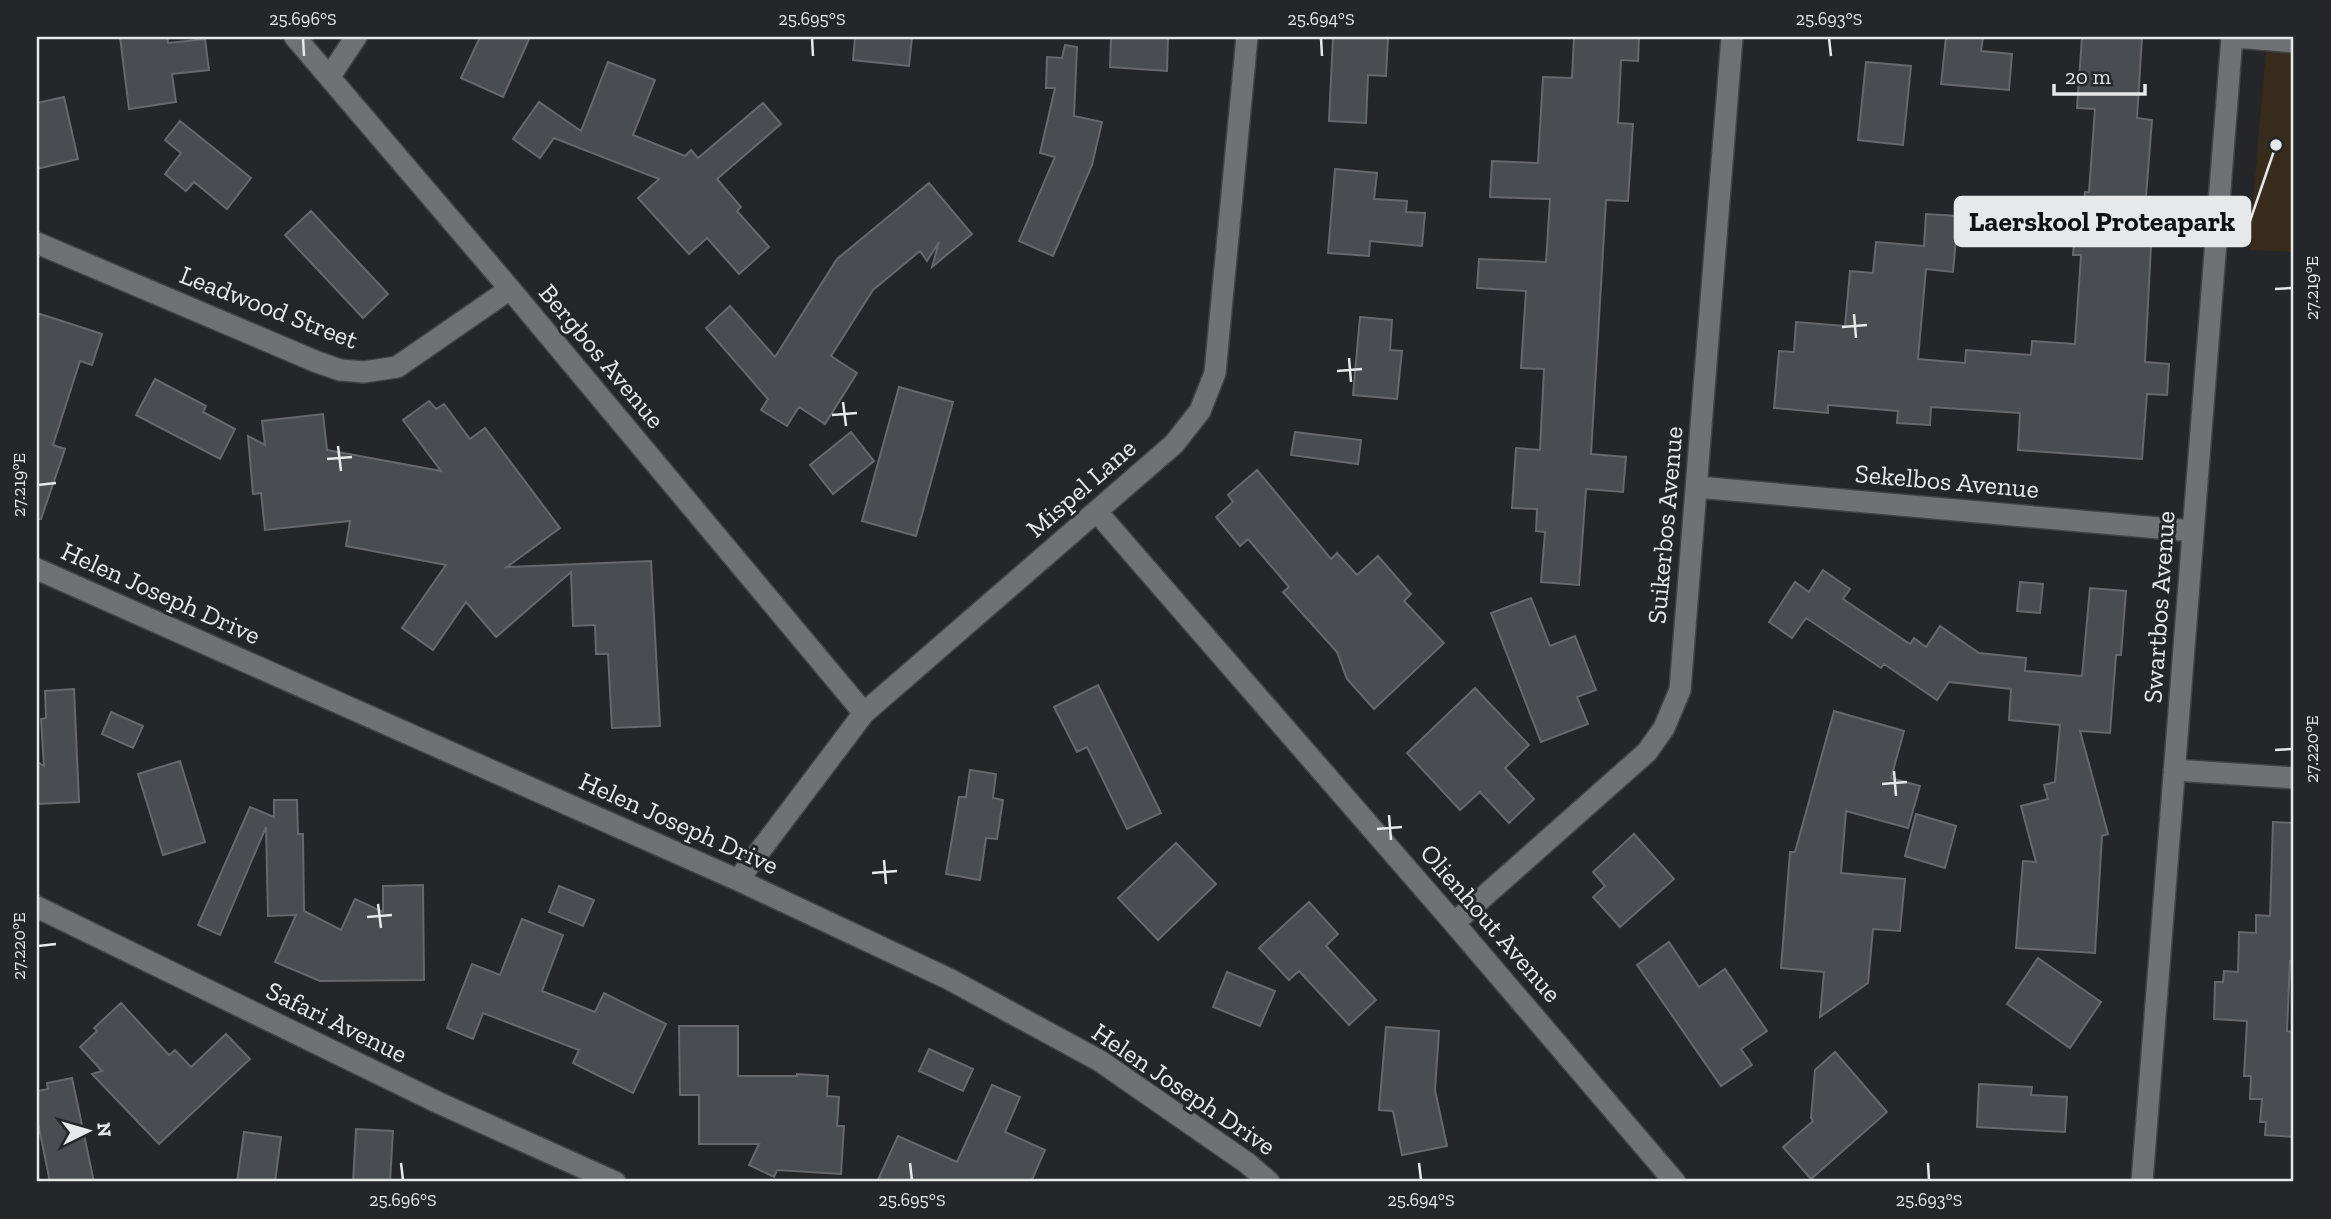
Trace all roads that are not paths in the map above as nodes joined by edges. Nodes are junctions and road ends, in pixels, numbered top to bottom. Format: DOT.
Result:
graph roads {
  1 [pos="295,37"];
  2 [pos="356,37"];
  3 [pos="1247,37"];
  4 [pos="1732,37"];
  5 [pos="2234,37"];
  6 [pos="2294,42"];
  7 [pos="331,76"];
  8 [pos="37,243"];
  9 [pos="510,289"];
  10 [pos="1697,487"];
  11 [pos="1097,512"];
  12 [pos="2193,531"];
  13 [pos="37,569"];
  14 [pos="864,713"];
  15 [pos="2174,770"];
  16 [pos="2294,778"];
  17 [pos="738,880"];
  18 [pos="37,907"];
  19 [pos="1454,923"];
  20 [pos="615,1182"];
  21 [pos="1269,1182"];
  22 [pos="1675,1182"];
  23 [pos="2143,1182"];
  1 -- 7 [label="street, Bergbos Avenue"];
  2 -- 7 [label="street"];
  3 -- 11 [label="street, Mispel Lane"];
  4 -- 10 [label="street, Suikerbos Avenue"];
  5 -- 6 [label="street"];
  5 -- 12 [label="street, Swartbos Avenue"];
  7 -- 9 [label="street, Bergbos Avenue"];
  8 -- 9 [label="street, Leadwood Street"];
  9 -- 14 [label="street, Bergbos Avenue"];
  10 -- 12 [label="street, Sekelbos Avenue"];
  10 -- 19 [label="street, Suikerbos Avenue"];
  11 -- 14 [label="street, Mispel Lane"];
  11 -- 19 [label="street, Olienhout Avenue"];
  12 -- 15 [label="street, Swartbos Avenue"];
  13 -- 17 [label="street, Helen Joseph Drive"];
  14 -- 17 [label="street, Mispel Lane"];
  15 -- 16 [label="street"];
  15 -- 23 [label="street, Swartbos Avenue"];
  17 -- 21 [label="street, Helen Joseph Drive"];
  18 -- 20 [label="street, Safari Avenue"];
  19 -- 22 [label="street, Olienhout Avenue"];
}
